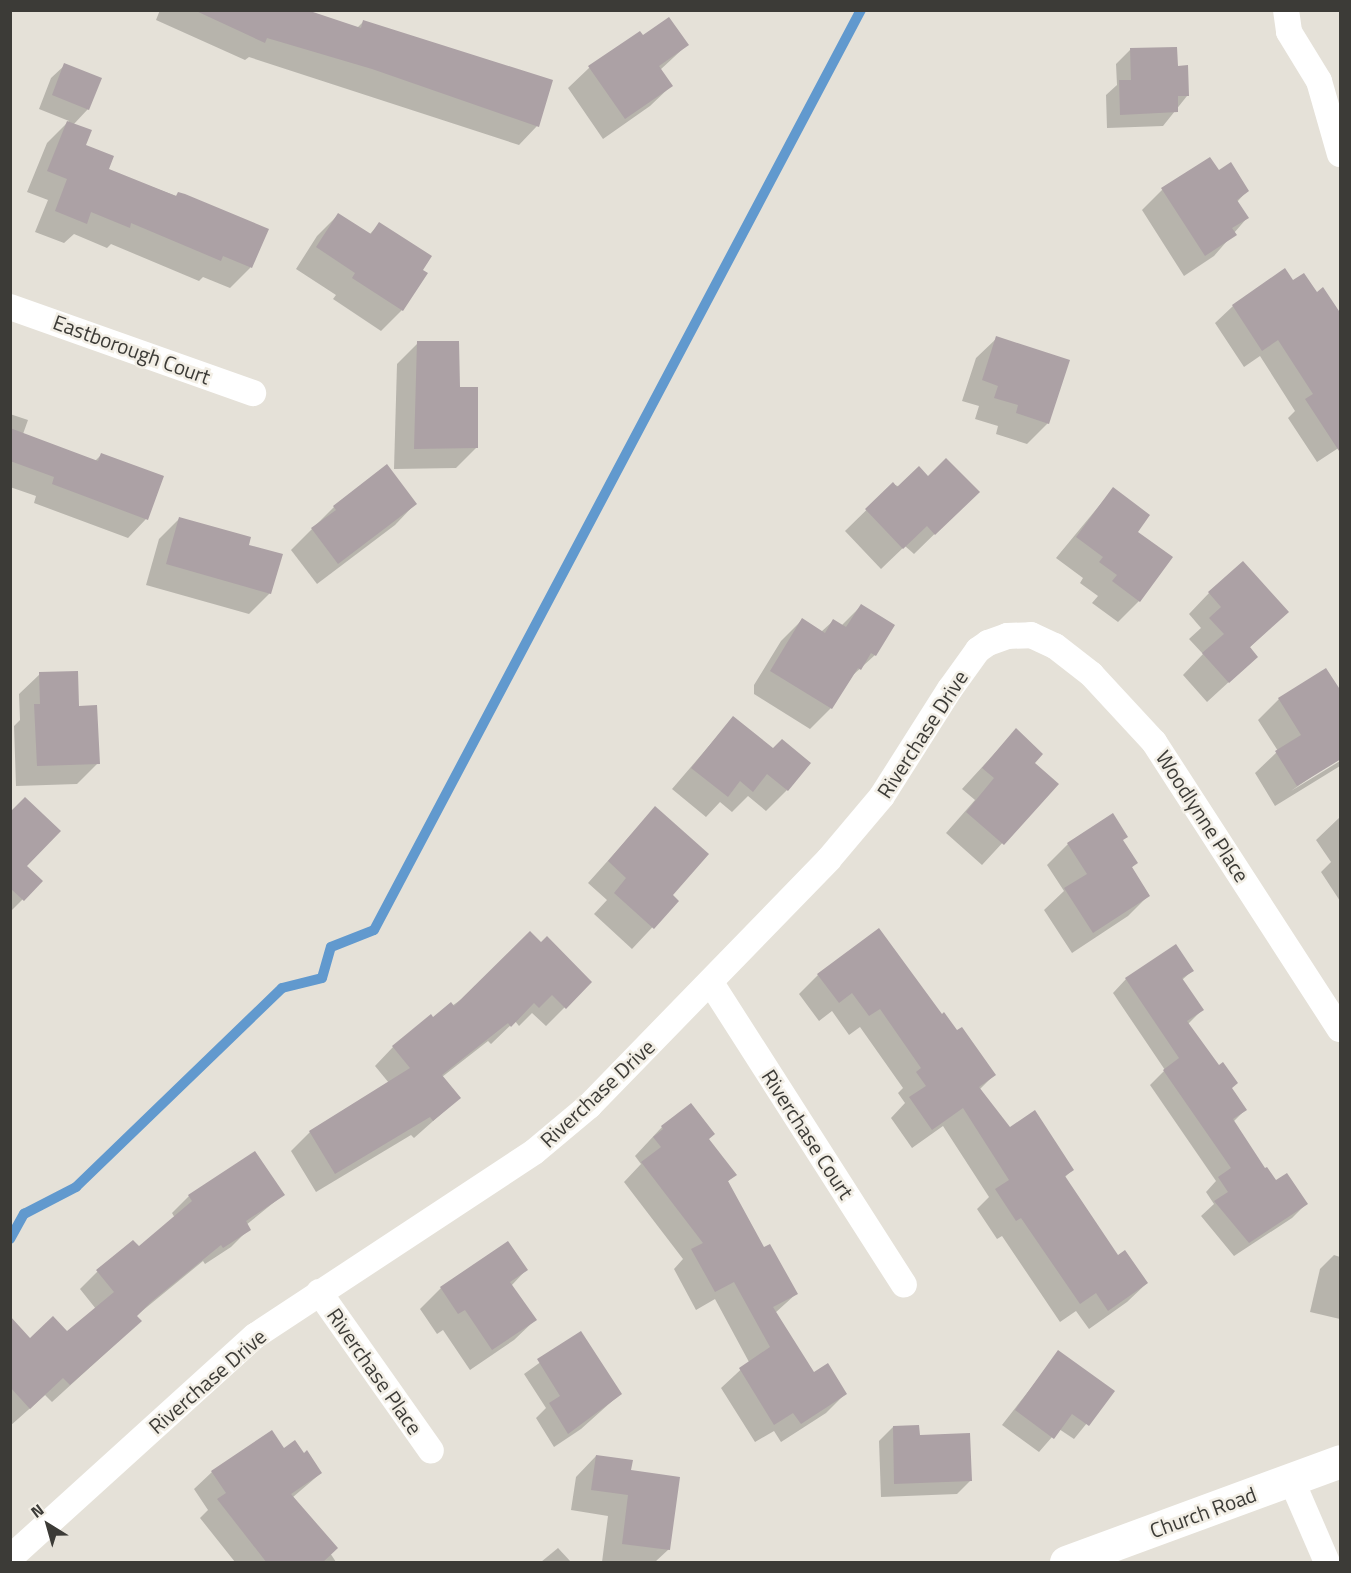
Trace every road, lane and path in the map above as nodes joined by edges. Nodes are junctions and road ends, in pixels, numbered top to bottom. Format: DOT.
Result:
graph roads {
  1 [pos="1286,10"];
  2 [pos="1341,154"];
  3 [pos="10,307"];
  4 [pos="252,393"];
  5 [pos="1031,635"];
  6 [pos="711,983"];
  7 [pos="1341,1029"];
  8 [pos="904,1285"];
  9 [pos="319,1292"];
  10 [pos="431,1451"];
  11 [pos="1341,1461"];
  12 [pos="1291,1479"];
  13 [pos="10,1558"];
  14 [pos="1066,1563"];
  15 [pos="1328,1563"];
  1 -- 2 [label="street"];
  3 -- 4 [label="street, Eastborough Court"];
  5 -- 6 [label="street, Riverchase Drive"];
  5 -- 7 [label="street, Woodlynne Place"];
  6 -- 8 [label="street, Riverchase Court"];
  6 -- 9 [label="street, Riverchase Drive"];
  9 -- 10 [label="street, Riverchase Place"];
  9 -- 13 [label="street, Riverchase Drive"];
  11 -- 12 [label="main road, Church Road"];
  12 -- 14 [label="main road, Church Road"];
  12 -- 15 [label="street"];
}
